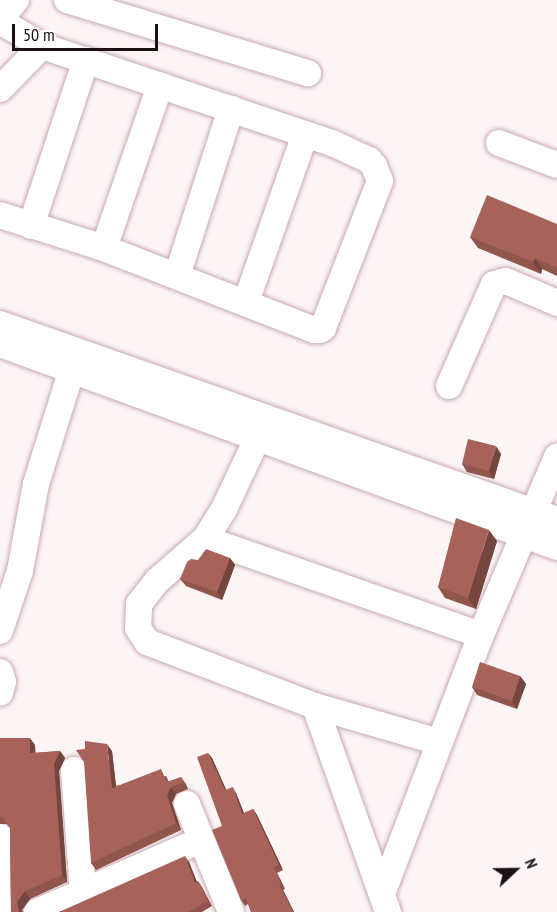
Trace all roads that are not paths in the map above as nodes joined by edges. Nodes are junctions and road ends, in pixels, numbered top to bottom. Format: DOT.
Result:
graph roads {
  1 [pos="67,0"];
  2 [pos="7,9"];
  3 [pos="42,46"];
  4 [pos="86,60"];
  5 [pos="308,73"];
  6 [pos="160,85"];
  7 [pos="0,88"];
  8 [pos="231,110"];
  9 [pos="305,134"];
  10 [pos="500,143"];
  11 [pos="557,165"];
  12 [pos="0,215"];
  13 [pos="32,226"];
  14 [pos="104,248"];
  15 [pos="177,276"];
  16 [pos="246,302"];
  17 [pos="557,303"];
  18 [pos="0,324"];
  19 [pos="0,344"];
  20 [pos="74,362"];
  21 [pos="449,386"];
  22 [pos="262,429"];
  23 [pos="557,457"];
  24 [pos="396,476"];
  25 [pos="533,512"];
  26 [pos="557,520"];
  27 [pos="523,535"];
  28 [pos="205,539"];
  29 [pos="557,547"];
  30 [pos="0,631"];
  31 [pos="481,635"];
  32 [pos="0,672"];
  33 [pos="0,693"];
  34 [pos="315,706"];
  35 [pos="439,742"];
  36 [pos="74,770"];
  37 [pos="188,804"];
  38 [pos="0,837"];
  39 [pos="201,840"];
  40 [pos="83,892"];
  41 [pos="385,903"];
  42 [pos="3,912"];
  43 [pos="37,912"];
  44 [pos="231,912"];
  1 -- 5 [label="street"];
  2 -- 3 [label="street"];
  3 -- 4 [label="street"];
  3 -- 7 [label="street"];
  4 -- 6 [label="street"];
  4 -- 13 [label="street"];
  6 -- 8 [label="street"];
  6 -- 14 [label="street"];
  8 -- 9 [label="street"];
  8 -- 15 [label="street"];
  9 -- 16 [label="street"];
  9 -- 16 [label="street"];
  10 -- 11 [label="street"];
  12 -- 13 [label="street"];
  13 -- 14 [label="street"];
  14 -- 15 [label="street"];
  15 -- 16 [label="street"];
  17 -- 21 [label="street"];
  18 -- 20 [label="street"];
  19 -- 20 [label="street"];
  20 -- 22 [label="street"];
  20 -- 30 [label="street"];
  22 -- 24 [label="street"];
  22 -- 28 [label="street"];
  23 -- 25 [label="street"];
  24 -- 25 [label="street"];
  24 -- 27 [label="street"];
  25 -- 26 [label="street"];
  25 -- 27 [label="street"];
  27 -- 29 [label="street"];
  27 -- 31 [label="street"];
  28 -- 31 [label="street"];
  28 -- 34 [label="street"];
  31 -- 35 [label="street"];
  32 -- 33 [label="street"];
  34 -- 35 [label="street"];
  34 -- 41 [label="street"];
  35 -- 41 [label="street"];
  36 -- 40 [label="street"];
  37 -- 39 [label="street"];
  38 -- 42 [label="street"];
  39 -- 40 [label="street"];
  39 -- 44 [label="street"];
  40 -- 43 [label="street"];
}
